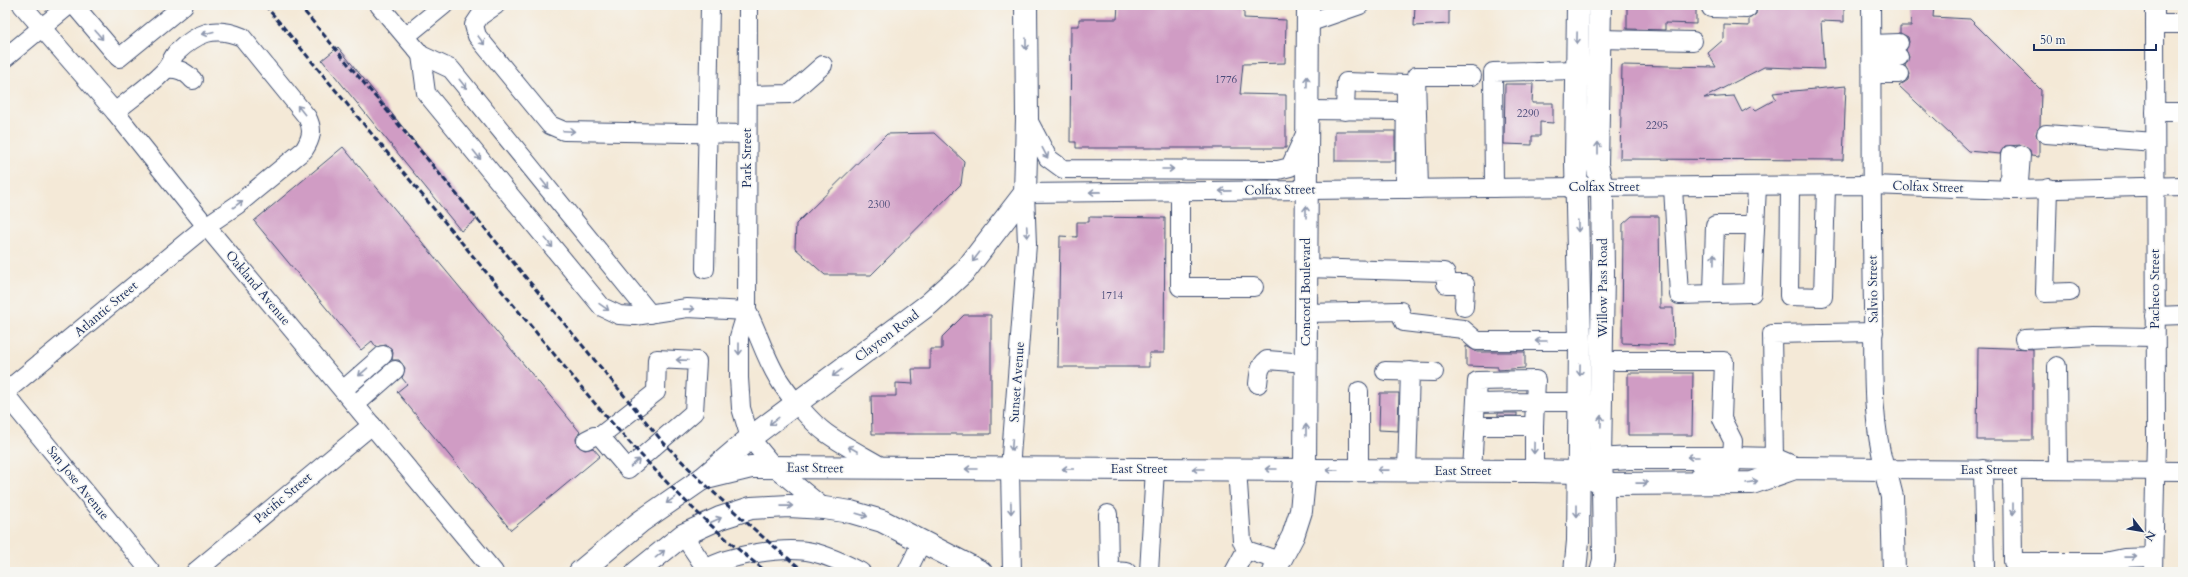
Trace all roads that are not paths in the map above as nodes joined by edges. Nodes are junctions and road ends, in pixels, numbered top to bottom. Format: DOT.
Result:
graph roads {
  1 [pos="22,5"];
  2 [pos="69,5"];
  3 [pos="74,5"];
  4 [pos="379,5"];
  5 [pos="444,5"];
  6 [pos="710,5"];
  7 [pos="748,5"];
  8 [pos="1026,5"];
  9 [pos="1360,5"];
  10 [pos="1578,5"];
  11 [pos="1600,5"];
  12 [pos="1711,5"];
  13 [pos="1871,5"];
  14 [pos="2155,5"];
  15 [pos="493,7"];
  16 [pos="1747,9"];
  17 [pos="177,10"];
  18 [pos="1308,14"];
  19 [pos="2155,24"];
  20 [pos="2183,24"];
  21 [pos="42,28"];
  22 [pos="406,36"];
  23 [pos="1598,39"];
  24 [pos="1693,41"];
  25 [pos="421,55"];
  26 [pos="5,58"];
  27 [pos="1872,58"];
  28 [pos="823,65"];
  29 [pos="166,69"];
  30 [pos="1577,70"];
  31 [pos="1472,76"];
  32 [pos="193,80"];
  33 [pos="748,95"];
  34 [pos="1306,110"];
  35 [pos="1345,110"];
  36 [pos="1406,111"];
  37 [pos="115,112"];
  38 [pos="2154,112"];
  39 [pos="2183,112"];
  40 [pos="1027,118"];
  41 [pos="1306,132"];
  42 [pos="709,133"];
  43 [pos="747,134"];
  44 [pos="2046,134"];
  45 [pos="2154,142"];
  46 [pos="2015,155"];
  47 [pos="1871,185"];
  48 [pos="2154,185"];
  49 [pos="1757,186"];
  50 [pos="1790,186"];
  51 [pos="1826,186"];
  52 [pos="2183,186"];
  53 [pos="1578,187"];
  54 [pos="1602,187"];
  55 [pos="1673,187"];
  56 [pos="1494,188"];
  57 [pos="2048,188"];
  58 [pos="1412,189"];
  59 [pos="1306,190"];
  60 [pos="2013,190"];
  61 [pos="1180,191"];
  62 [pos="1025,193"];
  63 [pos="206,226"];
  64 [pos="1754,226"];
  65 [pos="1306,268"];
  66 [pos="705,270"];
  67 [pos="1254,287"];
  68 [pos="2070,292"];
  69 [pos="1713,293"];
  70 [pos="1464,307"];
  71 [pos="746,311"];
  72 [pos="1306,313"];
  73 [pos="650,314"];
  74 [pos="2183,315"];
  75 [pos="2155,316"];
  76 [pos="1874,332"];
  77 [pos="2154,337"];
  78 [pos="2024,339"];
  79 [pos="1580,342"];
  80 [pos="383,355"];
  81 [pos="1603,361"];
  82 [pos="1306,363"];
  83 [pos="2057,366"];
  84 [pos="396,370"];
  85 [pos="1385,371"];
  86 [pos="1410,371"];
  87 [pos="1434,372"];
  88 [pos="1258,384"];
  89 [pos="343,390"];
  90 [pos="1359,391"];
  91 [pos="5,393"];
  92 [pos="1535,402"];
  93 [pos="1579,402"];
  94 [pos="797,403"];
  95 [pos="355,404"];
  96 [pos="372,425"];
  97 [pos="1475,426"];
  98 [pos="1534,426"];
  99 [pos="593,438"];
  100 [pos="750,438"];
  101 [pos="1732,458"];
  102 [pos="1774,459"];
  103 [pos="1600,460"];
  104 [pos="774,467"];
  105 [pos="886,468"];
  106 [pos="1795,468"];
  107 [pos="1010,469"];
  108 [pos="1155,469"];
  109 [pos="1237,469"];
  110 [pos="1305,469"];
  111 [pos="1885,469"];
  112 [pos="1983,469"];
  113 [pos="1359,470"];
  114 [pos="1534,470"];
  115 [pos="2012,470"];
  116 [pos="2058,470"];
  117 [pos="1407,471"];
  118 [pos="1472,471"];
  119 [pos="2155,471"];
  120 [pos="2183,471"];
  121 [pos="1577,472"];
  122 [pos="702,479"];
  123 [pos="1686,482"];
  124 [pos="1603,484"];
  125 [pos="824,508"];
  126 [pos="1108,514"];
  127 [pos="683,535"];
  128 [pos="922,541"];
  129 [pos="1246,550"];
  130 [pos="2153,564"];
  131 [pos="1277,566"];
  132 [pos="704,570"];
  133 [pos="151,572"];
  134 [pos="195,572"];
  135 [pos="494,572"];
  136 [pos="580,572"];
  137 [pos="637,572"];
  138 [pos="861,572"];
  139 [pos="907,572"];
  140 [pos="981,572"];
  141 [pos="1012,572"];
  142 [pos="1127,572"];
  143 [pos="1149,572"];
  144 [pos="1234,572"];
  145 [pos="1575,572"];
  146 [pos="1601,572"];
  147 [pos="1894,572"];
  148 [pos="1984,572"];
  1 -- 21 [label="street, Oakland Avenue"];
  2 -- 21 [label="street"];
  3 -- 17 [label="street, one-way"];
  4 -- 22 [label="street"];
  5 -- 22 [label="street"];
  6 -- 42 [label="street"];
  7 -- 33 [label="street, Park Street"];
  8 -- 40 [label="main road, one-way"];
  9 -- 18 [label="street"];
  10 -- 30 [label="main road, Willow Pass Road, one-way"];
  11 -- 23 [label="main road, Willow Pass Road"];
  12 -- 16 [label="street"];
  13 -- 27 [label="street, Salvio Street"];
  14 -- 19 [label="street, Pacheco Street"];
  15 -- 42 [label="street, one-way"];
  34 -- 18 [label="main road, Concord Boulevard, one-way"];
  19 -- 20 [label="street"];
  19 -- 38 [label="street, Pacheco Street"];
  21 -- 26 [label="street"];
  21 -- 37 [label="street, Oakland Avenue"];
  22 -- 25 [label="street"];
  23 -- 24 [label="street"];
  54 -- 23 [label="main road, Willow Pass Road, one-way"];
  25 -- 73 [label="street, one-way"];
  25 -- 73 [label="street, one-way"];
  27 -- 27 [label="street"];
  27 -- 47 [label="street, Salvio Street"];
  28 -- 33 [label="street"];
  29 -- 32 [label="street"];
  29 -- 37 [label="street, Atlantic Street"];
  63 -- 29 [label="street, Atlantic Street, one-way"];
  30 -- 53 [label="main road, Willow Pass Road"];
  30 -- 56 [label="street"];
  31 -- 58 [label="street"];
  33 -- 43 [label="street, Park Street"];
  34 -- 35 [label="street"];
  34 -- 41 [label="main road, Concord Boulevard"];
  35 -- 36 [label="street"];
  35 -- 36 [label="street"];
  36 -- 58 [label="street"];
  37 -- 63 [label="street, Oakland Avenue"];
  38 -- 39 [label="street"];
  38 -- 45 [label="street, Pacheco Street"];
  40 -- 41 [label="street, Colfax Street, one-way"];
  40 -- 62 [label="main road"];
  41 -- 59 [label="main road, Concord Boulevard"];
  42 -- 43 [label="street"];
  42 -- 66 [label="street"];
  43 -- 71 [label="street, Park Street"];
  44 -- 45 [label="street"];
  45 -- 48 [label="street, Pacheco Street"];
  46 -- 60 [label="street"];
  47 -- 51 [label="street, Colfax Street"];
  47 -- 60 [label="street, Colfax Street"];
  47 -- 76 [label="street, Salvio Street"];
  48 -- 52 [label="street, Colfax Street"];
  48 -- 57 [label="street, Colfax Street"];
  48 -- 75 [label="street, Pacheco Street"];
  49 -- 50 [label="street, Colfax Street"];
  49 -- 55 [label="street, Colfax Street"];
  49 -- 64 [label="street"];
  50 -- 51 [label="street, Colfax Street"];
  50 -- 51 [label="street"];
  53 -- 54 [label="street, Colfax Street"];
  53 -- 56 [label="street, Colfax Street"];
  53 -- 79 [label="main road, Willow Pass Road, one-way"];
  54 -- 55 [label="street, Colfax Street"];
  54 -- 81 [label="main road, Willow Pass Road"];
  55 -- 69 [label="street"];
  56 -- 58 [label="street, Colfax Street"];
  57 -- 60 [label="street, Colfax Street"];
  57 -- 68 [label="street"];
  58 -- 59 [label="street, Colfax Street"];
  59 -- 61 [label="street, Colfax Street, one-way"];
  65 -- 59 [label="main road, Concord Boulevard, one-way"];
  61 -- 62 [label="street, Colfax Street, one-way"];
  61 -- 67 [label="street"];
  62 -- 94 [label="main road, Clayton Road, one-way"];
  62 -- 107 [label="street, Sunset Avenue, one-way"];
  63 -- 89 [label="street, Oakland Avenue"];
  63 -- 91 [label="street, Atlantic Street"];
  69 -- 64 [label="street, one-way"];
  64 -- 69 [label="street"];
  65 -- 70 [label="street"];
  65 -- 72 [label="main road, Concord Boulevard"];
  73 -- 71 [label="street, one-way"];
  71 -- 94 [label="street, Park Street"];
  71 -- 100 [label="street, Park Street, one-way"];
  79 -- 72 [label="street, one-way"];
  72 -- 82 [label="main road, Concord Boulevard"];
  74 -- 75 [label="street"];
  75 -- 77 [label="street, Pacheco Street"];
  76 -- 102 [label="street"];
  76 -- 111 [label="street, Salvio Street"];
  77 -- 78 [label="street"];
  77 -- 119 [label="street, Pacheco Street"];
  79 -- 93 [label="main road, Willow Pass Road, one-way"];
  80 -- 89 [label="street, one-way"];
  81 -- 101 [label="street"];
  103 -- 81 [label="main road, Willow Pass Road, one-way"];
  82 -- 88 [label="street"];
  110 -- 82 [label="main road, Concord Boulevard, one-way"];
  83 -- 116 [label="street"];
  84 -- 95 [label="street"];
  85 -- 86 [label="street"];
  86 -- 87 [label="street"];
  86 -- 117 [label="street"];
  89 -- 95 [label="street, Oakland Avenue"];
  90 -- 113 [label="street"];
  91 -- 133 [label="street, San Jose Avenue"];
  92 -- 93 [label="street"];
  92 -- 97 [label="street"];
  92 -- 98 [label="street"];
  93 -- 121 [label="main road, Willow Pass Road"];
  94 -- 100 [label="main road, Clayton Road, one-way"];
  105 -- 94 [label="street, Park Street, one-way"];
  95 -- 96 [label="street, Oakland Avenue"];
  96 -- 134 [label="street, Pacific Street"];
  96 -- 135 [label="street, Oakland Avenue"];
  97 -- 98 [label="street"];
  97 -- 118 [label="street"];
  98 -- 114 [label="street, one-way"];
  99 -- 99 [label="street, one-way"];
  100 -- 104 [label="street, Park Street"];
  100 -- 122 [label="main road, Clayton Road"];
  101 -- 102 [label="main road, East Street"];
  101 -- 103 [label="main road, East Street, one-way"];
  101 -- 123 [label="street"];
  102 -- 106 [label="main road, East Street"];
  103 -- 121 [label="main road, East Street"];
  103 -- 124 [label="main road, Willow Pass Road"];
  104 -- 105 [label="main road, East Street"];
  104 -- 122 [label="main road, East Street"];
  104 -- 125 [label="street, Park Street"];
  107 -- 105 [label="main road, East Street, one-way"];
  106 -- 111 [label="main road, East Street"];
  123 -- 106 [label="main road, East Street, one-way"];
  108 -- 107 [label="main road, East Street, one-way"];
  107 -- 141 [label="street, Sunset Avenue, one-way"];
  109 -- 108 [label="main road, East Street, one-way"];
  108 -- 143 [label="street"];
  110 -- 109 [label="main road, East Street, one-way"];
  109 -- 129 [label="street"];
  113 -- 110 [label="main road, East Street, one-way"];
  110 -- 131 [label="main road, Concord Boulevard"];
  111 -- 112 [label="street, East Street"];
  111 -- 147 [label="main road, Salvio Street"];
  112 -- 115 [label="street, East Street"];
  112 -- 148 [label="street"];
  117 -- 113 [label="main road, East Street, one-way"];
  114 -- 118 [label="main road, East Street"];
  114 -- 121 [label="main road, East Street"];
  115 -- 116 [label="street, East Street"];
  115 -- 130 [label="street, one-way"];
  116 -- 119 [label="street, East Street"];
  117 -- 118 [label="main road, East Street"];
  119 -- 120 [label="street, East Street"];
  119 -- 130 [label="street, Pacheco Street"];
  121 -- 124 [label="main road, East Street"];
  121 -- 145 [label="main road, Willow Pass Road, one-way"];
  122 -- 136 [label="main road, Clayton Road, one-way"];
  124 -- 123 [label="main road, East Street, one-way"];
  124 -- 146 [label="main road, Willow Pass Road"];
  127 -- 125 [label="main road, one-way"];
  125 -- 128 [label="main road, one-way"];
  126 -- 142 [label="street"];
  127 -- 132 [label="street"];
  137 -- 127 [label="main road, one-way"];
  128 -- 139 [label="street"];
  128 -- 140 [label="main road"];
  129 -- 131 [label="street"];
  129 -- 144 [label="street"];
  132 -- 138 [label="street"];
}
